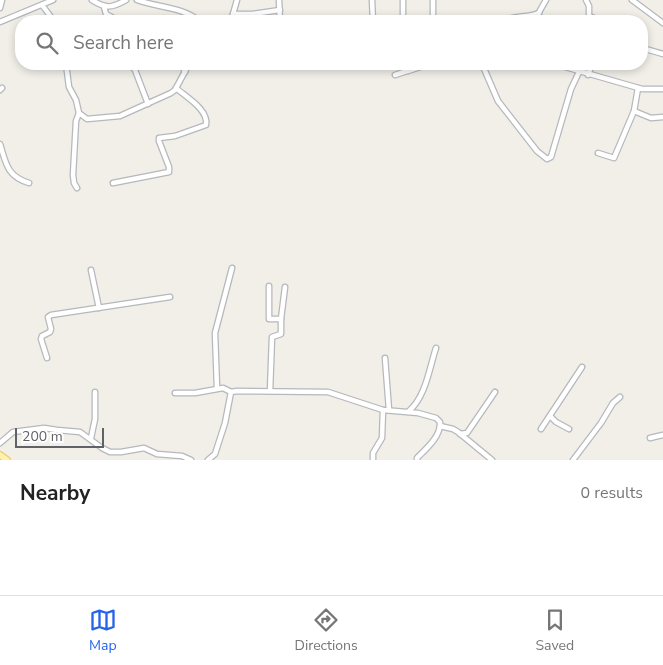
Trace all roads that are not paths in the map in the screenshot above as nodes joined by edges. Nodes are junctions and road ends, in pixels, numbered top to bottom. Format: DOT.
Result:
graph roads {
  1 [pos="2,0"];
  2 [pos="53,0"];
  3 [pos="92,0"];
  4 [pos="126,0"];
  5 [pos="136,0"];
  6 [pos="237,0"];
  7 [pos="279,0"];
  8 [pos="372,0"];
  9 [pos="403,0"];
  10 [pos="433,0"];
  11 [pos="546,0"];
  12 [pos="586,0"];
  13 [pos="632,0"];
  14 [pos="42,5"];
  15 [pos="104,7"];
  16 [pos="0,8"];
  17 [pos="280,10"];
  18 [pos="539,13"];
  19 [pos="234,14"];
  20 [pos="17,15"];
  21 [pos="50,15"];
  22 [pos="108,15"];
  23 [pos="188,15"];
  24 [pos="280,15"];
  25 [pos="373,15"];
  26 [pos="403,15"];
  27 [pos="433,15"];
  28 [pos="534,15"];
  29 [pos="589,15"];
  30 [pos="15,16"];
  31 [pos="0,22"];
  32 [pos="663,24"];
  33 [pos="648,50"];
  34 [pos="663,54"];
  35 [pos="67,70"];
  36 [pos="135,70"];
  37 [pos="410,70"];
  38 [pos="485,70"];
  39 [pos="573,70"];
  40 [pos="590,70"];
  41 [pos="407,71"];
  42 [pos="185,72"];
  43 [pos="579,72"];
  44 [pos="395,75"];
  45 [pos="588,75"];
  46 [pos="176,88"];
  47 [pos="638,88"];
  48 [pos="663,89"];
  49 [pos="148,104"];
  50 [pos="634,110"];
  51 [pos="79,113"];
  52 [pos="663,118"];
  53 [pos="0,144"];
  54 [pos="598,153"];
  55 [pos="28,183"];
  56 [pos="113,183"];
  57 [pos="77,188"];
  58 [pos="232,268"];
  59 [pos="91,270"];
  60 [pos="269,286"];
  61 [pos="285,287"];
  62 [pos="170,297"];
  63 [pos="99,308"];
  64 [pos="281,319"];
  65 [pos="436,348"];
  66 [pos="47,358"];
  67 [pos="385,358"];
  68 [pos="582,367"];
  69 [pos="217,388"];
  70 [pos="270,391"];
  71 [pos="95,392"];
  72 [pos="231,392"];
  73 [pos="495,392"];
  74 [pos="175,393"];
  75 [pos="620,398"];
  76 [pos="382,410"];
  77 [pos="389,410"];
  78 [pos="410,411"];
  79 [pos="550,416"];
  80 [pos="440,426"];
  81 [pos="541,429"];
  82 [pos="568,429"];
  83 [pos="460,434"];
  84 [pos="663,435"];
  85 [pos="91,438"];
  86 [pos="650,438"];
  87 [pos="0,443"];
  88 [pos="0,455"];
  89 [pos="7,460"];
  90 [pos="190,460"];
  91 [pos="208,460"];
  92 [pos="373,460"];
  93 [pos="417,460"];
  94 [pos="492,460"];
  95 [pos="573,460"];
  1 -- 16 [label="street"];
  2 -- 14 [label="street"];
  3 -- 15 [label="street"];
  4 -- 15 [label="street"];
  5 -- 23 [label="street"];
  6 -- 19 [label="street"];
  7 -- 17 [label="street"];
  8 -- 25 [label="street"];
  9 -- 26 [label="street"];
  10 -- 27 [label="street"];
  11 -- 18 [label="street"];
  12 -- 29 [label="street"];
  13 -- 32 [label="street"];
  14 -- 20 [label="street"];
  14 -- 21 [label="street"];
  15 -- 22 [label="street"];
  17 -- 19 [label="street"];
  17 -- 24 [label="street"];
  18 -- 28 [label="street"];
  30 -- 31 [label="street"];
  33 -- 34 [label="street"];
  35 -- 51 [label="street"];
  36 -- 49 [label="street"];
  37 -- 41 [label="street"];
  38 -- 43 [label="street"];
  39 -- 43 [label="street"];
  40 -- 45 [label="street"];
  41 -- 44 [label="street"];
  42 -- 46 [label="street"];
  43 -- 45 [label="street"];
  45 -- 47 [label="street"];
  46 -- 49 [label="street"];
  46 -- 56 [label="street"];
  47 -- 48 [label="street"];
  47 -- 50 [label="street"];
  49 -- 51 [label="street"];
  50 -- 52 [label="street"];
  50 -- 54 [label="street"];
  51 -- 57 [label="street"];
  53 -- 55 [label="street"];
  58 -- 69 [label="street"];
  59 -- 63 [label="street"];
  60 -- 64 [label="street"];
  61 -- 64 [label="street"];
  62 -- 63 [label="street"];
  63 -- 66 [label="street"];
  64 -- 70 [label="street"];
  65 -- 78 [label="street"];
  67 -- 77 [label="street"];
  68 -- 79 [label="street"];
  69 -- 72 [label="street"];
  69 -- 74 [label="street"];
  70 -- 72 [label="street"];
  70 -- 76 [label="street"];
  71 -- 85 [label="street"];
  72 -- 91 [label="street"];
  73 -- 83 [label="street"];
  75 -- 95 [label="street"];
  76 -- 77 [label="street"];
  76 -- 92 [label="street"];
  77 -- 78 [label="street"];
  78 -- 80 [label="street"];
  79 -- 81 [label="street"];
  79 -- 82 [label="street"];
  80 -- 83 [label="street"];
  80 -- 93 [label="street"];
  83 -- 94 [label="street"];
  84 -- 86 [label="street"];
  85 -- 87 [label="street"];
  85 -- 90 [label="street"];
  88 -- 89 [label="main road"];
}
